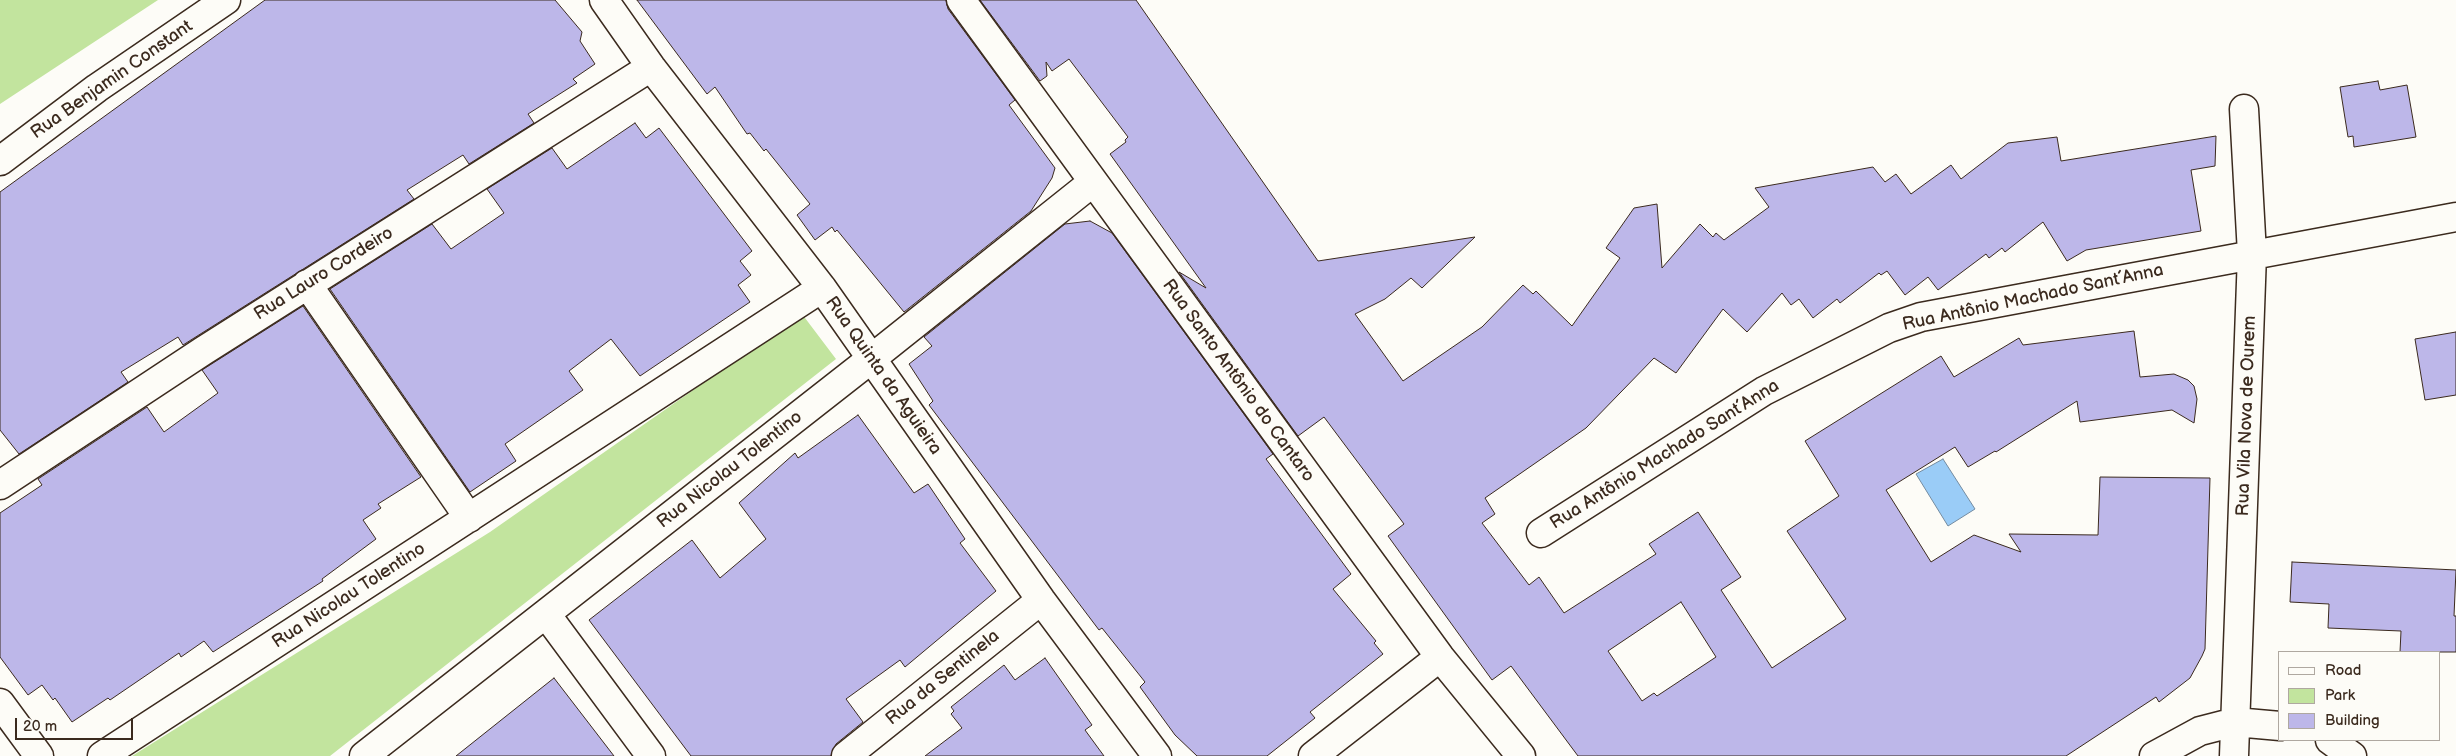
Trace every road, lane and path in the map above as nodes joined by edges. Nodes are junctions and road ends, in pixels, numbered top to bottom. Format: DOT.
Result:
graph roads {
  1 [pos="226,0"];
  2 [pos="604,0"];
  3 [pos="961,0"];
  4 [pos="651,67"];
  5 [pos="2244,109"];
  6 [pos="0,162"];
  7 [pos="1093,182"];
  8 [pos="2456,217"];
  9 [pos="2252,254"];
  10 [pos="307,284"];
  11 [pos="822,288"];
  12 [pos="871,359"];
  13 [pos="0,485"];
  14 [pos="469,518"];
  15 [pos="1541,533"];
  16 [pos="1041,600"];
  17 [pos="546,614"];
  18 [pos="1440,658"];
  19 [pos="0,703"];
  20 [pos="2235,722"];
  21 [pos="2278,726"];
  22 [pos="2331,741"];
  23 [pos="40,756"];
  24 [pos="102,756"];
  25 [pos="364,756"];
  26 [pos="651,756"];
  27 [pos="846,756"];
  28 [pos="1157,756"];
  29 [pos="1312,756"];
  30 [pos="1522,756"];
  31 [pos="2154,756"];
  32 [pos="2234,756"];
  33 [pos="2352,756"];
  1 -- 6 [label="street, Rua Benjamin Constant"];
  2 -- 4 [label="street, Rua Quinta da Aguieira"];
  3 -- 7 [label="street, Rua Santo Antônio do Cantaro"];
  4 -- 10 [label="street, Rua Lauro Cordeiro"];
  4 -- 11 [label="street, Rua Quinta da Aguieira"];
  5 -- 9 [label="street, Rua Vila Nova de Ourem"];
  7 -- 12 [label="street, Rua Nicolau Tolentino"];
  7 -- 18 [label="street, Rua Santo Antônio do Cantaro"];
  8 -- 9 [label="street, Rua Antônio Machado Sant´Anna"];
  9 -- 15 [label="street, Rua Antônio Machado Sant´Anna"];
  9 -- 20 [label="street, Rua Vila Nova de Ourem"];
  10 -- 13 [label="street, Rua Lauro Cordeiro"];
  10 -- 14 [label="street"];
  11 -- 12 [label="street, Rua Quinta da Aguieira"];
  11 -- 14 [label="street, Rua Nicolau Tolentino"];
  12 -- 16 [label="street, Rua Quinta da Aguieira"];
  12 -- 17 [label="street, Rua Nicolau Tolentino"];
  14 -- 24 [label="street, Rua Nicolau Tolentino"];
  16 -- 27 [label="street, Rua da Sentinela"];
  16 -- 28 [label="street, Rua Quinta da Aguieira"];
  17 -- 25 [label="street, Rua Nicolau Tolentino"];
  17 -- 26 [label="street"];
  18 -- 29 [label="street"];
  18 -- 30 [label="street, Rua Santo Antônio do Cantaro"];
  19 -- 23 [label="street"];
  20 -- 21 [label="street"];
  20 -- 31 [label="street"];
  20 -- 32 [label="street, Rua Vila Nova de Ourem"];
  22 -- 33 [label="street"];
}
